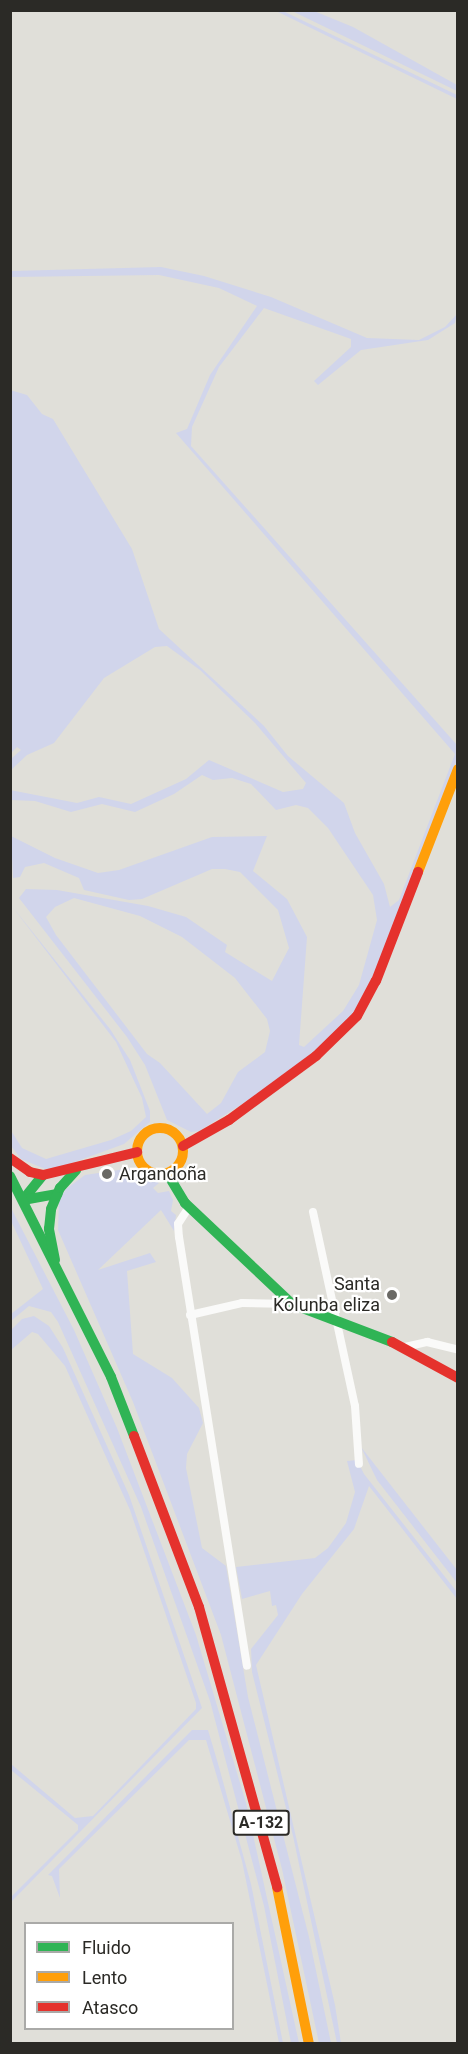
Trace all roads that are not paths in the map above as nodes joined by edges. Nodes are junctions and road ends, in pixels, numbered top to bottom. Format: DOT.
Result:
graph roads {
  1 [pos="458,768"];
  2 [pos="183,1146"];
  3 [pos="137,1152"];
  4 [pos="10,1158"];
  5 [pos="76,1170"];
  6 [pos="166,1173"];
  7 [pos="43,1175"];
  8 [pos="10,1176"];
  9 [pos="57,1194"];
  10 [pos="23,1200"];
  11 [pos="189,1207"];
  12 [pos="313,1212"];
  13 [pos="55,1260"];
  14 [pos="292,1304"];
  15 [pos="190,1315"];
  16 [pos="334,1322"];
  17 [pos="405,1347"];
  18 [pos="458,1350"];
  19 [pos="458,1378"];
  20 [pos="359,1464"];
  21 [pos="248,1666"];
  22 [pos="309,2043"];
  1 -- 2 [label="street"];
  2 -- 3 [label="street"];
  2 -- 6 [label="street"];
  3 -- 5 [label="street"];
  3 -- 6 [label="street"];
  4 -- 7 [label="street"];
  5 -- 7 [label="street"];
  5 -- 9 [label="street"];
  6 -- 11 [label="street"];
  7 -- 10 [label="street"];
  8 -- 10 [label="street, A-132"];
  9 -- 10 [label="street"];
  9 -- 13 [label="street"];
  10 -- 13 [label="street, A-132"];
  11 -- 14 [label="street"];
  11 -- 15 [label="street"];
  12 -- 16 [label="street"];
  13 -- 22 [label="street, A-132"];
  14 -- 15 [label="street"];
  14 -- 16 [label="street"];
  15 -- 21 [label="street"];
  16 -- 17 [label="street"];
  16 -- 20 [label="street"];
  17 -- 18 [label="street"];
  17 -- 19 [label="street"];
}
